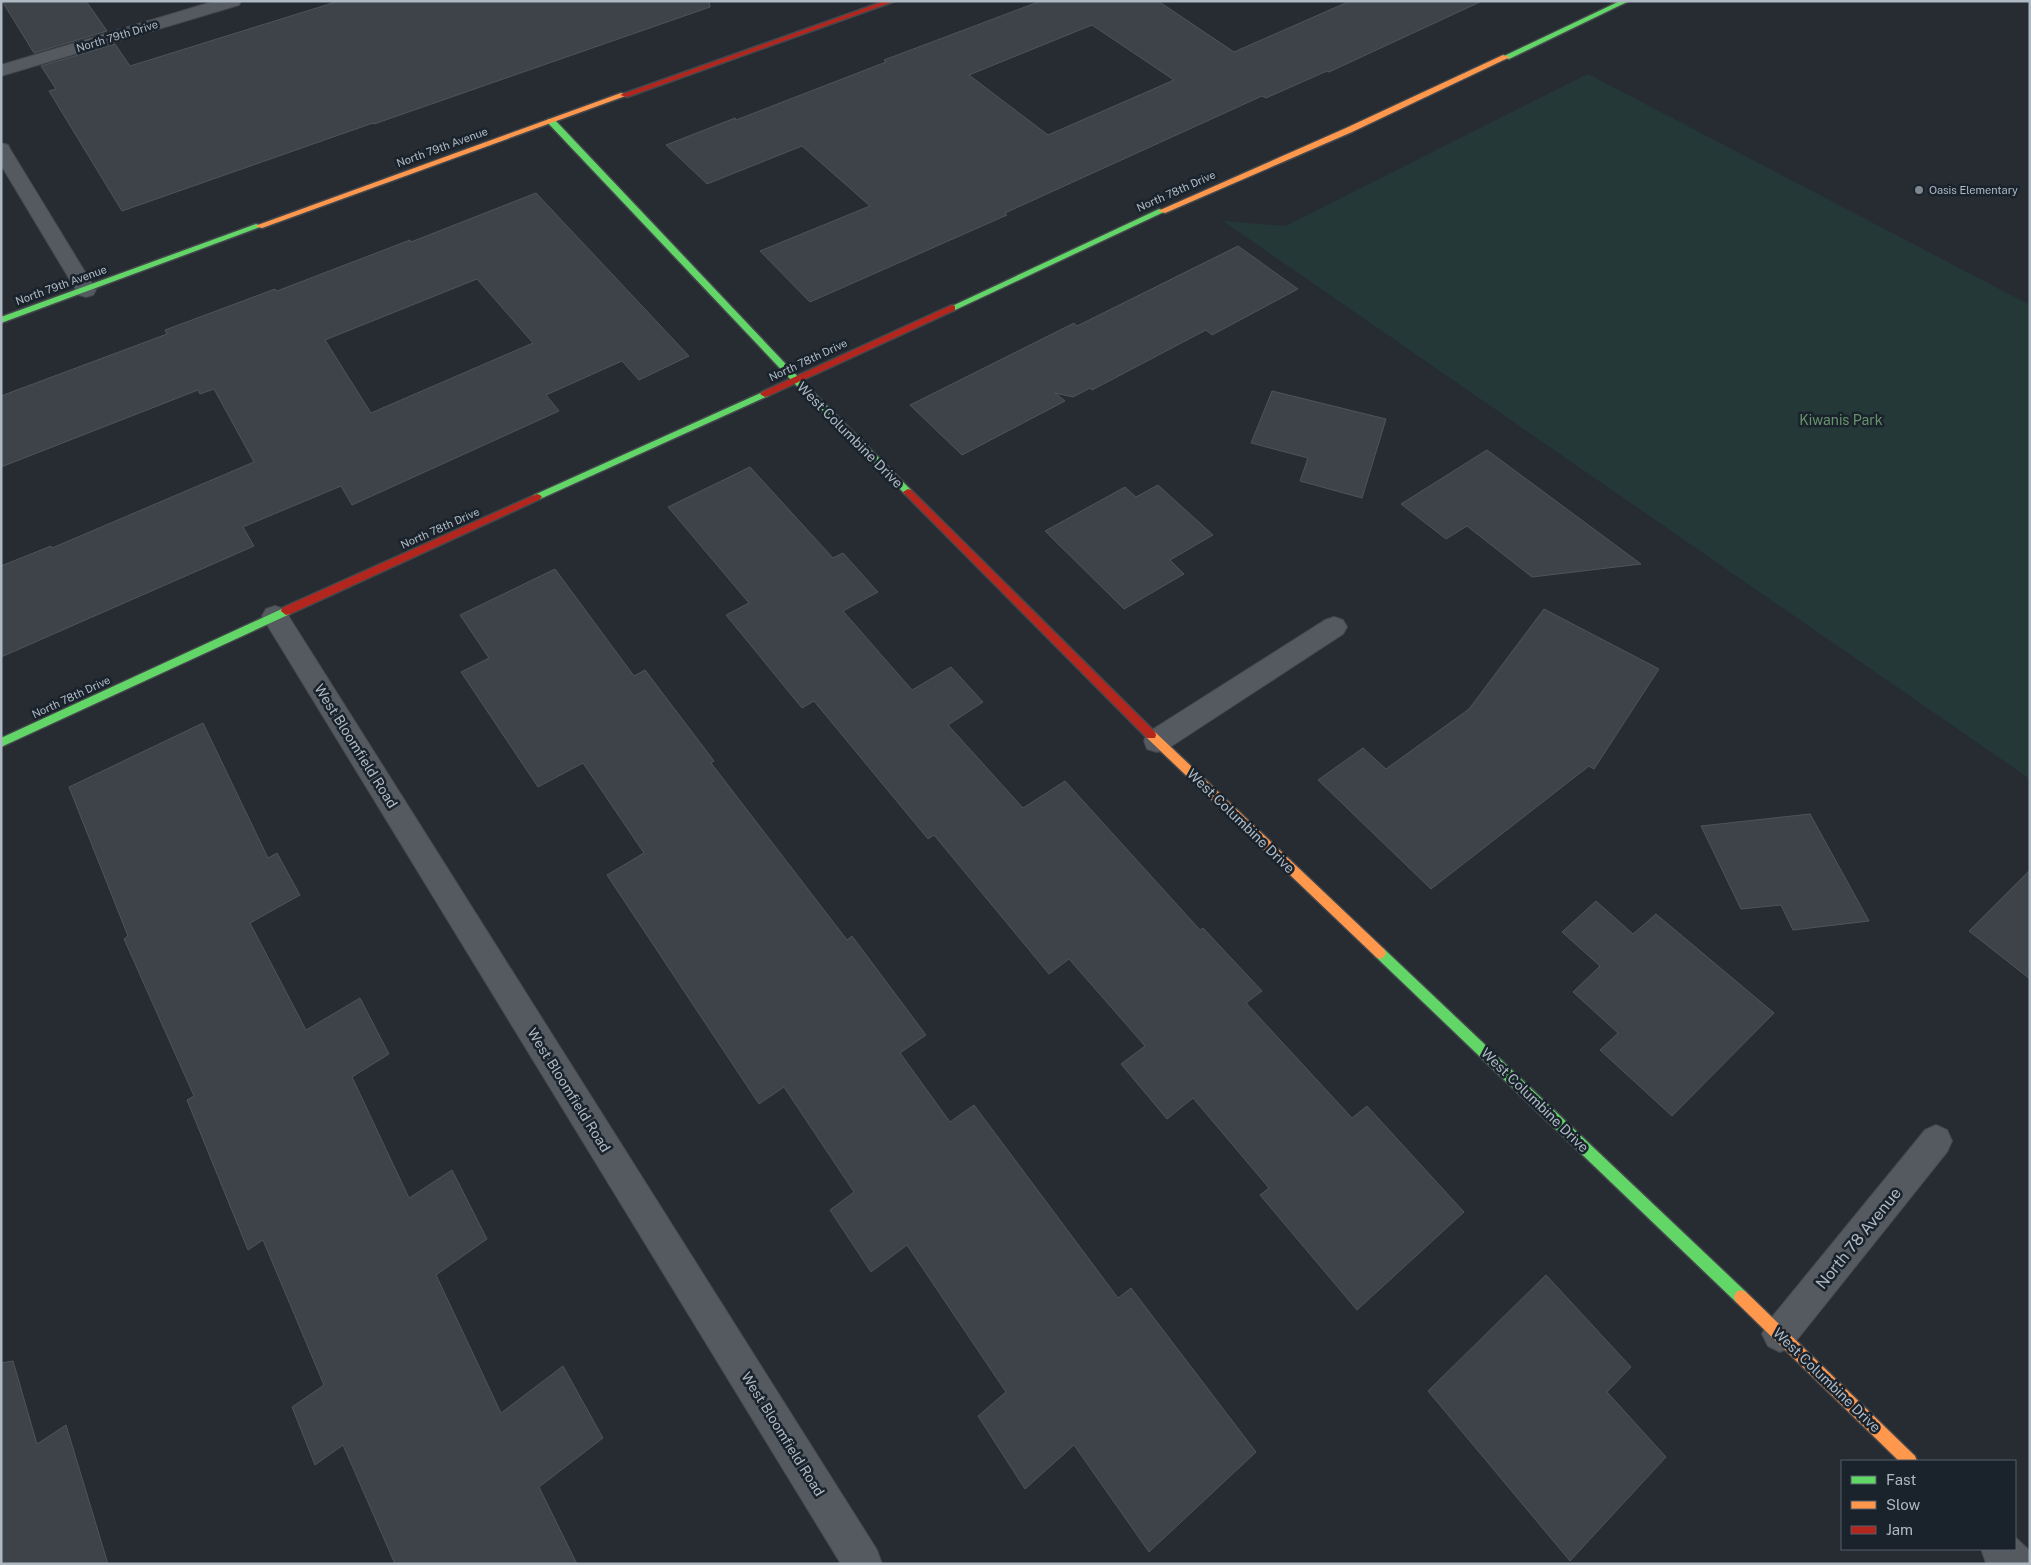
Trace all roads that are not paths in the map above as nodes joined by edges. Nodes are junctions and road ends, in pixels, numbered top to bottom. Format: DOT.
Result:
graph roads {
  1 [pos="233,1"];
  2 [pos="892,1"];
  3 [pos="1626,1"];
  4 [pos="1,71"];
  5 [pos="551,121"];
  6 [pos="1,149"];
  7 [pos="86,290"];
  8 [pos="1,320"];
  9 [pos="796,380"];
  10 [pos="275,616"];
  11 [pos="1334,627"];
  12 [pos="1157,740"];
  13 [pos="1,743"];
  14 [pos="1936,1141"];
  15 [pos="1780,1334"];
  16 [pos="1909,1460"];
  17 [pos="2001,1550"];
  18 [pos="863,1564"];
  19 [pos="2015,1564"];
  1 -- 4 [label="street, North 79th Drive"];
  2 -- 5 [label="street, North 79th Avenue"];
  3 -- 9 [label="street, North 78th Drive"];
  5 -- 7 [label="street, North 79th Avenue"];
  5 -- 9 [label="street, West Columbine Drive"];
  6 -- 7 [label="street"];
  7 -- 8 [label="street, North 79th Avenue"];
  9 -- 10 [label="street, North 78th Drive"];
  9 -- 12 [label="street, West Columbine Drive"];
  10 -- 13 [label="street, North 78th Drive"];
  10 -- 18 [label="street, West Bloomfield Road"];
  11 -- 12 [label="street"];
  12 -- 15 [label="street, West Columbine Drive"];
  14 -- 15 [label="street, North 78 Avenue"];
  15 -- 16 [label="street, West Columbine Drive"];
  17 -- 19 [label="street"];
}
